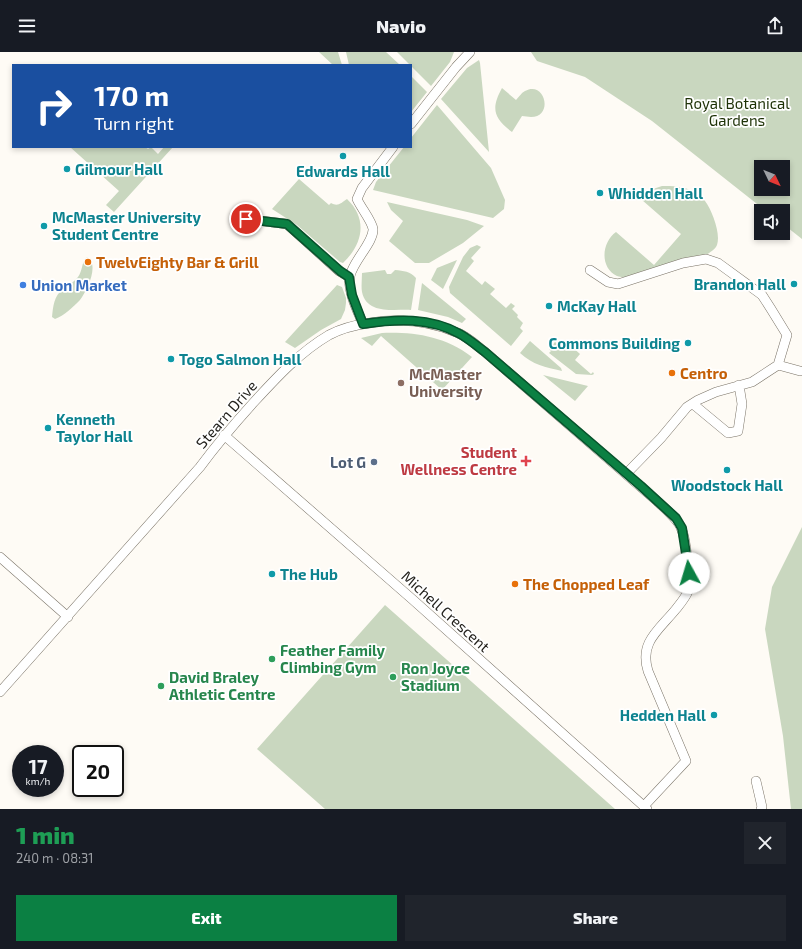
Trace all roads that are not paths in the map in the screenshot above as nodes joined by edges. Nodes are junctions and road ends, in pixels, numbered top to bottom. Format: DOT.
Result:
graph roads {
  1 [pos="470,52"];
  2 [pos="412,123"];
  3 [pos="392,148"];
  4 [pos="246,219"];
  5 [pos="590,270"];
  6 [pos="349,277"];
  7 [pos="363,324"];
  8 [pos="778,365"];
  9 [pos="800,371"];
  10 [pos="739,385"];
  11 [pos="693,404"];
  12 [pos="224,435"];
  13 [pos="626,474"];
  14 [pos="0,558"];
  15 [pos="68,617"];
  16 [pos="0,692"];
  17 [pos="756,781"];
  18 [pos="645,807"];
  19 [pos="761,809"];
  1 -- 2 [label="lane"];
  3 -- 6 [label="lane"];
  4 -- 6 [label="lane"];
  5 -- 8 [label="lane"];
  6 -- 7 [label="lane"];
  7 -- 12 [label="lane, Stearn Drive"];
  7 -- 13 [label="lane, Stearn Drive"];
  8 -- 9 [label="lane"];
  8 -- 10 [label="lane"];
  10 -- 11 [label="lane"];
  10 -- 11 [label="lane"];
  11 -- 13 [label="lane"];
  12 -- 15 [label="lane, Stearn Drive"];
  12 -- 18 [label="lane, Michell Crescent"];
  13 -- 18 [label="lane, Stearn Drive"];
  14 -- 15 [label="lane"];
  15 -- 16 [label="lane, Stearn Drive"];
  17 -- 19 [label="lane"];
}
